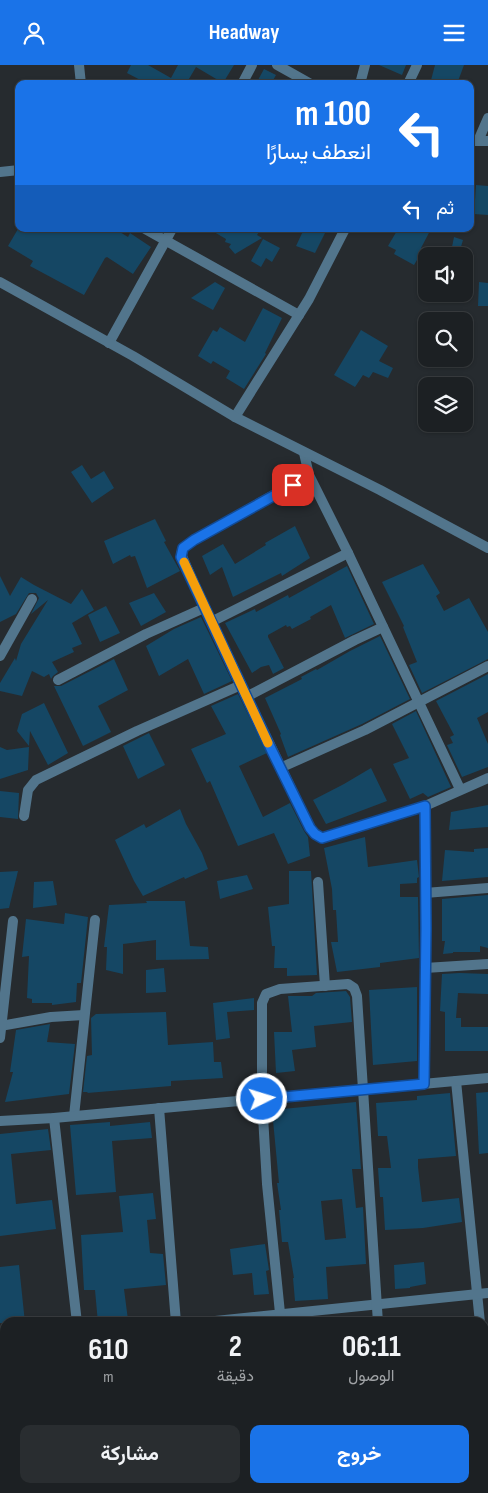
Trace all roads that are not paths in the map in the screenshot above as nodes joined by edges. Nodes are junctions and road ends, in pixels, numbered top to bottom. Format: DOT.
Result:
graph roads {
  1 [pos="79,65"];
  2 [pos="252,65"];
  3 [pos="277,65"];
  4 [pos="366,65"];
  5 [pos="417,65"];
  6 [pos="82,80"];
  7 [pos="244,80"];
  8 [pos="304,80"];
  9 [pos="361,80"];
  10 [pos="410,80"];
  11 [pos="488,118"];
  12 [pos="479,141"];
  13 [pos="15,170"];
  14 [pos="0,172"];
  15 [pos="151,232"];
  16 [pos="170,232"];
  17 [pos="343,232"];
  18 [pos="166,241"];
  19 [pos="0,282"];
  20 [pos="299,315"];
  21 [pos="109,343"];
  22 [pos="235,417"];
  23 [pos="304,453"];
  24 [pos="309,475"];
  25 [pos="488,548"];
  26 [pos="348,553"];
  27 [pos="32,599"];
  28 [pos="204,608"];
  29 [pos="210,622"];
  30 [pos="383,627"];
  31 [pos="0,656"];
  32 [pos="488,666"];
  33 [pos="58,680"];
  34 [pos="241,685"];
  35 [pos="246,697"];
  36 [pos="419,701"];
  37 [pos="280,768"];
  38 [pos="488,778"];
  39 [pos="460,789"];
  40 [pos="425,806"];
  41 [pos="24,816"];
  42 [pos="318,882"];
  43 [pos="488,888"];
  44 [pos="425,893"];
  45 [pos="95,920"];
  46 [pos="13,921"];
  47 [pos="488,964"];
  48 [pos="425,969"];
  49 [pos="325,986"];
  50 [pos="84,1015"];
  51 [pos="0,1026"];
  52 [pos="0,1038"];
  53 [pos="488,1078"];
  54 [pos="456,1081"];
  55 [pos="424,1084"];
  56 [pos="363,1090"];
  57 [pos="262,1099"];
  58 [pos="160,1108"];
  59 [pos="74,1116"];
  60 [pos="54,1118"];
  61 [pos="0,1121"];
  62 [pos="488,1293"];
  63 [pos="477,1295"];
  64 [pos="376,1305"];
  65 [pos="76,1317"];
  66 [pos="176,1317"];
  67 [pos="280,1317"];
  68 [pos="287,1317"];
  69 [pos="377,1317"];
  70 [pos="479,1317"];
  1 -- 6 [label="street"];
  2 -- 7 [label="street"];
  3 -- 8 [label="street"];
  4 -- 9 [label="street"];
  5 -- 10 [label="street"];
  11 -- 12 [label="street"];
  13 -- 14 [label="street"];
  15 -- 18 [label="street"];
  16 -- 18 [label="street"];
  17 -- 20 [label="street"];
  18 -- 20 [label="street"];
  18 -- 21 [label="street"];
  19 -- 21 [label="street"];
  20 -- 22 [label="street"];
  21 -- 22 [label="street"];
  22 -- 23 [label="street"];
  23 -- 24 [label="street"];
  23 -- 25 [label="street"];
  24 -- 26 [label="street"];
  24 -- 28 [label="street"];
  26 -- 29 [label="street"];
  26 -- 30 [label="street"];
  27 -- 31 [label="street"];
  28 -- 29 [label="street"];
  28 -- 33 [label="street"];
  29 -- 34 [label="street"];
  30 -- 35 [label="street"];
  30 -- 36 [label="street"];
  32 -- 36 [label="street"];
  34 -- 35 [label="street"];
  34 -- 41 [label="street"];
  35 -- 37 [label="street"];
  36 -- 37 [label="street"];
  36 -- 39 [label="street"];
  37 -- 40 [label="street"];
  38 -- 39 [label="street"];
  39 -- 40 [label="street"];
  40 -- 44 [label="street"];
  42 -- 49 [label="street"];
  43 -- 44 [label="street"];
  44 -- 48 [label="street"];
  45 -- 50 [label="street"];
  46 -- 51 [label="street"];
  47 -- 48 [label="street"];
  48 -- 55 [label="street"];
  49 -- 56 [label="street"];
  49 -- 57 [label="street"];
  50 -- 51 [label="street"];
  50 -- 59 [label="street"];
  51 -- 52 [label="street"];
  53 -- 54 [label="street"];
  54 -- 55 [label="street"];
  54 -- 63 [label="street"];
  55 -- 56 [label="street"];
  56 -- 57 [label="street"];
  56 -- 64 [label="street"];
  57 -- 58 [label="street"];
  57 -- 67 [label="street"];
  58 -- 59 [label="street"];
  58 -- 66 [label="street"];
  59 -- 60 [label="street"];
  60 -- 61 [label="street"];
  60 -- 65 [label="street"];
  62 -- 63 [label="street"];
  63 -- 64 [label="street"];
  63 -- 70 [label="street"];
  64 -- 68 [label="street"];
  64 -- 69 [label="street"];
}
